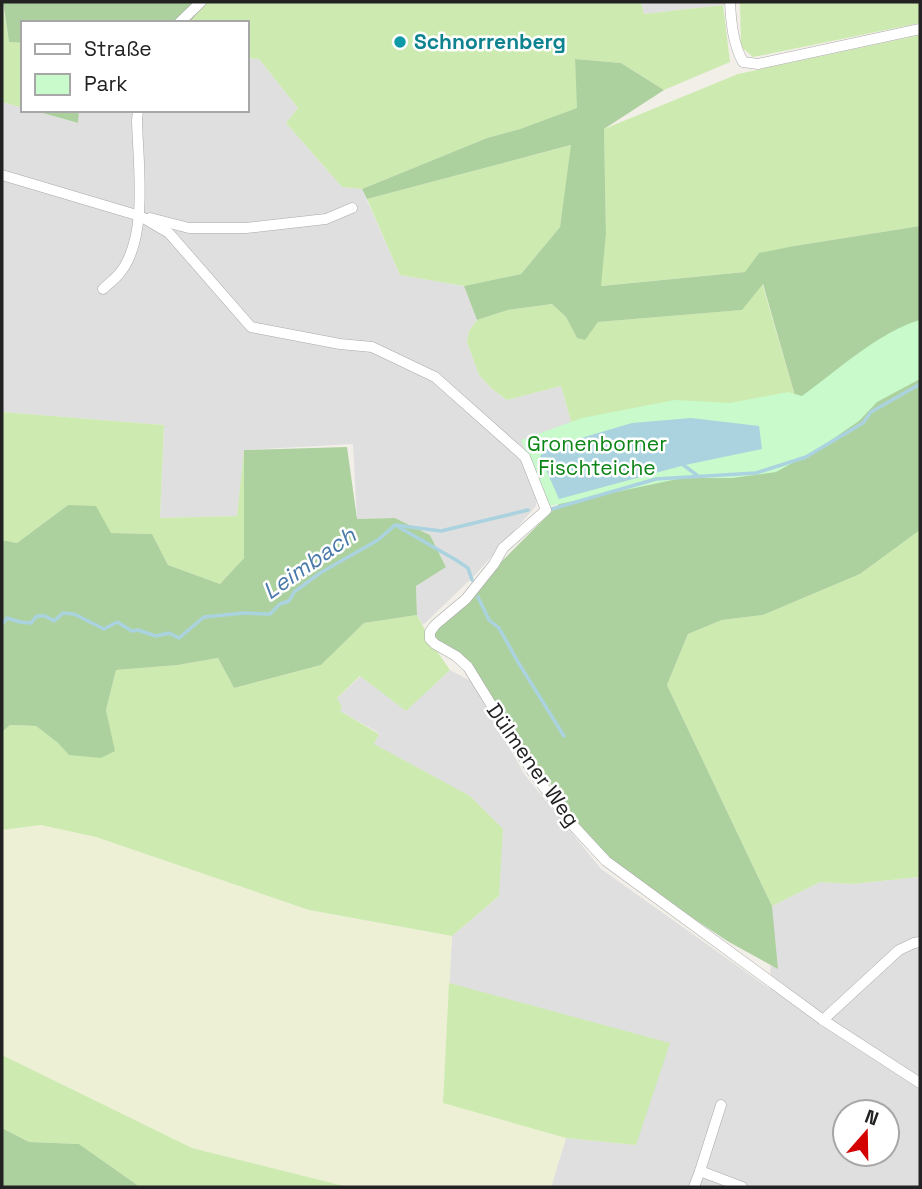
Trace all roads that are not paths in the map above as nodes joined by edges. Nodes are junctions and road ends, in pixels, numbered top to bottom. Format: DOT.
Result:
graph roads {
  1 [pos="201,2"];
  2 [pos="730,2"];
  3 [pos="181,21"];
  4 [pos="920,29"];
  5 [pos="138,112"];
  6 [pos="2,175"];
  7 [pos="352,208"];
  8 [pos="139,216"];
  9 [pos="103,289"];
  10 [pos="920,942"];
  11 [pos="823,1020"];
  12 [pos="920,1083"];
  13 [pos="721,1105"];
  14 [pos="700,1171"];
  15 [pos="694,1187"];
  16 [pos="741,1187"];
  1 -- 3 [label="street"];
  2 -- 4 [label="street"];
  5 -- 8 [label="street"];
  6 -- 8 [label="street"];
  7 -- 8 [label="street"];
  8 -- 9 [label="street"];
  8 -- 11 [label="street, Dülmener Weg"];
  10 -- 11 [label="street"];
  11 -- 12 [label="street, Dülmener Weg"];
  13 -- 14 [label="street"];
  14 -- 15 [label="street"];
  14 -- 16 [label="street"];
}
